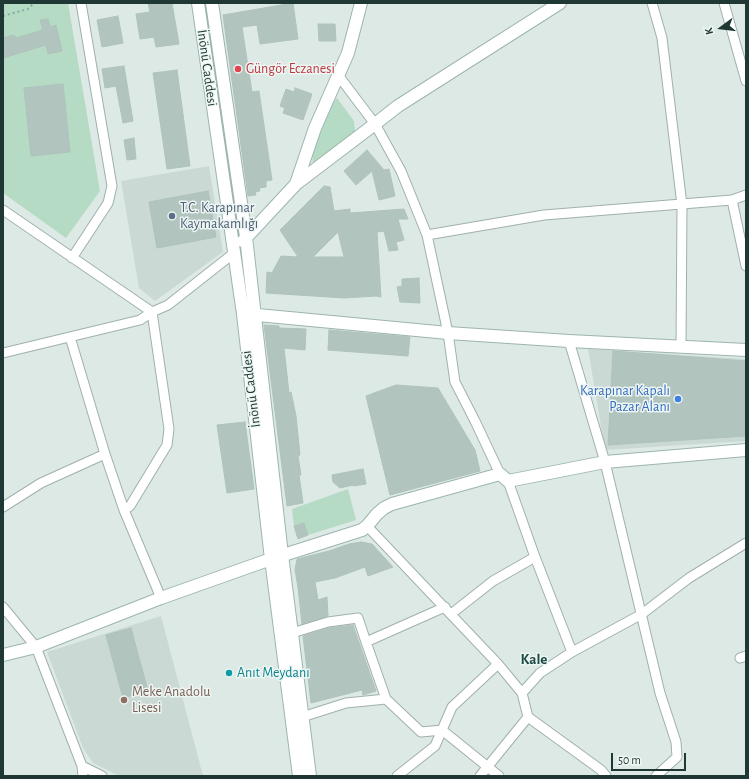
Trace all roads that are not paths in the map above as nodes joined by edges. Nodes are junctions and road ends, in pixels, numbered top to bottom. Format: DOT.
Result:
graph roads {
  1 [pos="81,3"];
  2 [pos="198,3"];
  3 [pos="212,3"];
  4 [pos="361,3"];
  5 [pos="560,3"];
  6 [pos="652,3"];
  7 [pos="724,3"];
  8 [pos="338,75"];
  9 [pos="746,81"];
  10 [pos="376,124"];
  11 [pos="296,184"];
  12 [pos="746,195"];
  13 [pos="732,200"];
  14 [pos="682,205"];
  15 [pos="3,210"];
  16 [pos="428,235"];
  17 [pos="246,237"];
  18 [pos="234,253"];
  19 [pos="72,258"];
  20 [pos="746,266"];
  21 [pos="152,312"];
  22 [pos="249,314"];
  23 [pos="448,333"];
  24 [pos="70,337"];
  25 [pos="569,341"];
  26 [pos="681,346"];
  27 [pos="746,350"];
  28 [pos="3,353"];
  29 [pos="746,450"];
  30 [pos="104,454"];
  31 [pos="605,462"];
  32 [pos="504,478"];
  33 [pos="3,507"];
  34 [pos="124,510"];
  35 [pos="367,526"];
  36 [pos="746,543"];
  37 [pos="277,557"];
  38 [pos="535,557"];
  39 [pos="161,598"];
  40 [pos="3,607"];
  41 [pos="448,611"];
  42 [pos="642,614"];
  43 [pos="292,633"];
  44 [pos="366,642"];
  45 [pos="36,647"];
  46 [pos="572,652"];
  47 [pos="3,655"];
  48 [pos="498,664"];
  49 [pos="522,693"];
  50 [pos="386,699"];
  51 [pos="302,717"];
  52 [pos="528,717"];
  53 [pos="442,730"];
  54 [pos="82,766"];
  55 [pos="488,766"];
  56 [pos="83,776"];
  57 [pos="102,776"];
  58 [pos="299,776"];
  59 [pos="310,776"];
  60 [pos="397,776"];
  61 [pos="480,776"];
  62 [pos="499,776"];
  63 [pos="606,776"];
  64 [pos="656,776"];
  1 -- 19 [label="street"];
  2 -- 18 [label="main road, İnönü Caddesi"];
  3 -- 17 [label="main road, İnönü Caddesi"];
  4 -- 8 [label="main road"];
  5 -- 10 [label="main road"];
  6 -- 14 [label="street"];
  7 -- 9 [label="street"];
  8 -- 10 [label="street"];
  8 -- 11 [label="main road"];
  10 -- 11 [label="main road"];
  10 -- 16 [label="street"];
  11 -- 17 [label="main road"];
  12 -- 13 [label="street"];
  13 -- 14 [label="street"];
  13 -- 20 [label="street"];
  14 -- 16 [label="street"];
  14 -- 26 [label="street"];
  15 -- 19 [label="street"];
  16 -- 23 [label="street"];
  17 -- 18 [label="main road"];
  17 -- 22 [label="main road, İnönü Caddesi"];
  18 -- 21 [label="street"];
  18 -- 22 [label="main road, İnönü Caddesi"];
  19 -- 21 [label="street"];
  21 -- 24 [label="street"];
  21 -- 34 [label="street"];
  22 -- 23 [label="main road"];
  22 -- 37 [label="main road, İnönü Caddesi"];
  23 -- 25 [label="main road"];
  23 -- 32 [label="street"];
  24 -- 28 [label="street"];
  24 -- 30 [label="street"];
  25 -- 26 [label="main road"];
  25 -- 31 [label="street"];
  26 -- 27 [label="main road"];
  29 -- 31 [label="main road"];
  30 -- 33 [label="street"];
  30 -- 34 [label="street"];
  31 -- 32 [label="main road"];
  31 -- 42 [label="street"];
  32 -- 35 [label="main road"];
  32 -- 38 [label="street"];
  34 -- 39 [label="street"];
  35 -- 37 [label="main road"];
  35 -- 41 [label="street"];
  36 -- 42 [label="street"];
  37 -- 39 [label="main road"];
  37 -- 43 [label="main road, İnönü Caddesi"];
  37 -- 58 [label="main road, İnönü Caddesi"];
  38 -- 41 [label="street"];
  38 -- 46 [label="street"];
  39 -- 45 [label="main road"];
  40 -- 45 [label="street"];
  41 -- 44 [label="street"];
  41 -- 48 [label="street"];
  42 -- 46 [label="street"];
  42 -- 64 [label="street"];
  43 -- 44 [label="street"];
  43 -- 51 [label="main road, İnönü Caddesi"];
  44 -- 50 [label="street"];
  45 -- 47 [label="main road"];
  45 -- 54 [label="street"];
  46 -- 49 [label="street"];
  48 -- 49 [label="street"];
  48 -- 53 [label="street"];
  49 -- 52 [label="street"];
  50 -- 51 [label="street"];
  50 -- 53 [label="street"];
  51 -- 59 [label="main road, İnönü Caddesi"];
  52 -- 55 [label="street"];
  52 -- 63 [label="street"];
  53 -- 55 [label="street"];
  53 -- 60 [label="street"];
  54 -- 56 [label="street"];
  54 -- 57 [label="street"];
  55 -- 61 [label="street"];
  55 -- 62 [label="street"];
}
